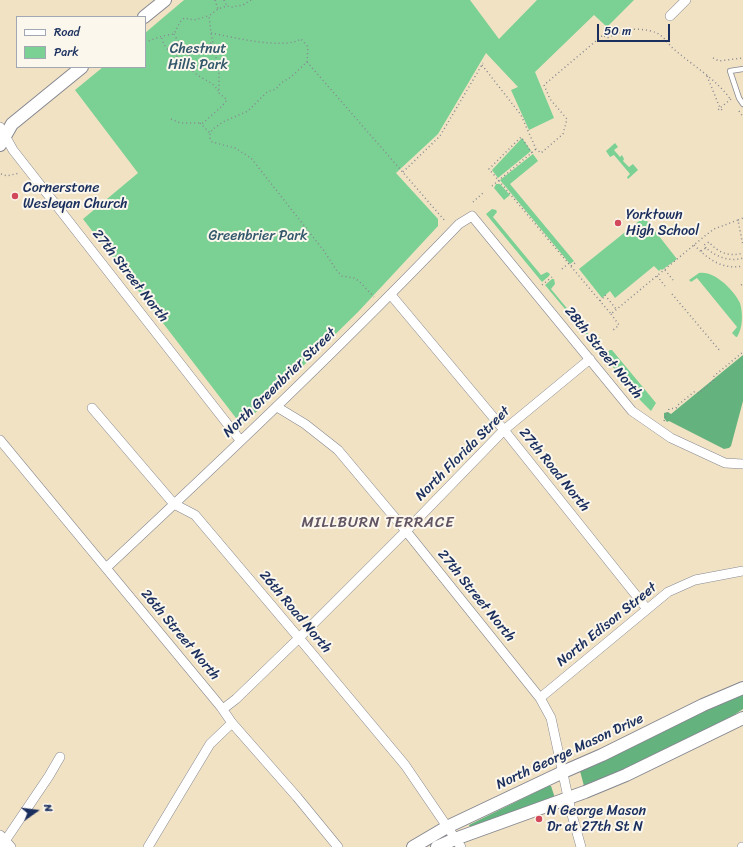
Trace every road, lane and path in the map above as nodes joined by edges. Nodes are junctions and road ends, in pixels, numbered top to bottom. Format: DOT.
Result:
graph roads {
  1 [pos="165,0"];
  2 [pos="215,0"];
  3 [pos="224,0"];
  4 [pos="251,0"];
  5 [pos="686,0"];
  6 [pos="227,6"];
  7 [pos="218,9"];
  8 [pos="145,16"];
  9 [pos="209,16"];
  10 [pos="670,16"];
  11 [pos="211,33"];
  12 [pos="174,34"];
  13 [pos="162,38"];
  14 [pos="146,41"];
  15 [pos="212,42"];
  16 [pos="193,48"];
  17 [pos="713,58"];
  18 [pos="743,58"];
  19 [pos="186,59"];
  20 [pos="307,62"];
  21 [pos="79,68"];
  22 [pos="743,69"];
  23 [pos="707,75"];
  24 [pos="219,93"];
  25 [pos="743,104"];
  26 [pos="736,106"];
  27 [pos="720,108"];
  28 [pos="722,110"];
  29 [pos="716,111"];
  30 [pos="743,117"];
  31 [pos="171,119"];
  32 [pos="200,123"];
  33 [pos="210,133"];
  34 [pos="2,136"];
  35 [pos="536,149"];
  36 [pos="532,153"];
  37 [pos="403,172"];
  38 [pos="19,173"];
  39 [pos="0,174"];
  40 [pos="498,180"];
  41 [pos="492,186"];
  42 [pos="484,192"];
  43 [pos="473,202"];
  44 [pos="472,216"];
  45 [pos="743,218"];
  46 [pos="738,220"];
  47 [pos="446,222"];
  48 [pos="694,246"];
  49 [pos="743,246"];
  50 [pos="706,248"];
  51 [pos="700,252"];
  52 [pos="743,253"];
  53 [pos="743,258"];
  54 [pos="569,263"];
  55 [pos="575,263"];
  56 [pos="571,266"];
  57 [pos="743,266"];
  58 [pos="562,269"];
  59 [pos="665,269"];
  60 [pos="583,275"];
  61 [pos="657,276"];
  62 [pos="552,277"];
  63 [pos="580,277"];
  64 [pos="673,280"];
  65 [pos="542,285"];
  66 [pos="665,286"];
  67 [pos="672,294"];
  68 [pos="391,295"];
  69 [pos="374,298"];
  70 [pos="600,301"];
  71 [pos="616,309"];
  72 [pos="611,314"];
  73 [pos="612,331"];
  74 [pos="603,339"];
  75 [pos="594,347"];
  76 [pos="720,351"];
  77 [pos="743,352"];
  78 [pos="590,359"];
  79 [pos="277,407"];
  80 [pos="92,408"];
  81 [pos="664,422"];
  82 [pos="504,430"];
  83 [pos="0,440"];
  84 [pos="240,440"];
  85 [pos="743,464"];
  86 [pos="174,504"];
  87 [pos="406,531"];
  88 [pos="106,568"];
  89 [pos="743,571"];
  90 [pos="647,609"];
  91 [pos="300,638"];
  92 [pos="743,688"];
  93 [pos="540,698"];
  94 [pos="223,709"];
  95 [pos="743,718"];
  96 [pos="232,723"];
  97 [pos="60,757"];
  98 [pos="563,772"];
  99 [pos="567,797"];
  100 [pos="447,827"];
  101 [pos="4,842"];
  102 [pos="458,843"];
  103 [pos="148,847"];
  104 [pos="338,847"];
  105 [pos="412,847"];
  106 [pos="437,847"];
  107 [pos="581,847"];
  1 -- 8 [label="street"];
  2 -- 7 [label="path"];
  3 -- 6 [label="path"];
  4 -- 6 [label="path"];
  5 -- 10 [label="street"];
  6 -- 7 [label="path"];
  7 -- 9 [label="path"];
  9 -- 11 [label="path"];
  9 -- 12 [label="path"];
  11 -- 15 [label="path"];
  11 -- 20 [label="path"];
  12 -- 13 [label="path"];
  12 -- 16 [label="path"];
  13 -- 14 [label="path"];
  13 -- 19 [label="path"];
  15 -- 16 [label="path"];
  15 -- 24 [label="path"];
  16 -- 19 [label="path"];
  17 -- 18 [label="path"];
  19 -- 24 [label="path"];
  20 -- 33 [label="path"];
  20 -- 37 [label="path"];
  21 -- 34 [label="street"];
  22 -- 25 [label="lane"];
  23 -- 27 [label="path"];
  23 -- 27 [label="path"];
  23 -- 35 [label="path"];
  24 -- 32 [label="path"];
  26 -- 30 [label="path"];
  27 -- 28 [label="path"];
  27 -- 29 [label="path"];
  31 -- 32 [label="path"];
  32 -- 33 [label="path"];
  33 -- 69 [label="path"];
  34 -- 84 [label="street, 27th Street North"];
  35 -- 36 [label="path"];
  35 -- 37 [label="path"];
  36 -- 40 [label="path"];
  36 -- 40 [label="path"];
  37 -- 47 [label="path"];
  38 -- 39 [label="path"];
  40 -- 41 [label="path"];
  40 -- 54 [label="path"];
  42 -- 43 [label="path"];
  44 -- 68 [label="street, North Greenbrier Street"];
  44 -- 78 [label="street, 28th Street North"];
  45 -- 46 [label="path"];
  46 -- 48 [label="path"];
  46 -- 49 [label="path"];
  48 -- 51 [label="path"];
  48 -- 59 [label="path"];
  50 -- 51 [label="path"];
  50 -- 52 [label="path"];
  50 -- 53 [label="path"];
  51 -- 57 [label="path"];
  54 -- 56 [label="path"];
  54 -- 58 [label="path"];
  55 -- 56 [label="path"];
  56 -- 63 [label="path"];
  59 -- 61 [label="path"];
  59 -- 64 [label="path"];
  60 -- 63 [label="path"];
  61 -- 66 [label="path"];
  61 -- 71 [label="path"];
  62 -- 65 [label="path"];
  63 -- 70 [label="path"];
  67 -- 76 [label="path"];
  68 -- 79 [label="street, North Greenbrier Street"];
  68 -- 82 [label="street, 27th Road North"];
  70 -- 71 [label="path"];
  70 -- 72 [label="path"];
  71 -- 72 [label="path"];
  72 -- 73 [label="path"];
  74 -- 75 [label="path"];
  77 -- 81 [label="path"];
  78 -- 82 [label="street, North Florida Street"];
  78 -- 85 [label="street, 28th Street North"];
  79 -- 84 [label="street, North Greenbrier Street"];
  79 -- 87 [label="street, 27th Street North"];
  80 -- 86 [label="street, 26th Road North"];
  82 -- 87 [label="street, North Florida Street"];
  82 -- 90 [label="street, 27th Road North"];
  83 -- 88 [label="street, 26th Street North"];
  84 -- 86 [label="street, North Greenbrier Street"];
  86 -- 88 [label="street, North Greenbrier Street"];
  86 -- 91 [label="street, 26th Road North"];
  87 -- 91 [label="street, North Florida Street"];
  87 -- 93 [label="street, 27th Street North"];
  88 -- 94 [label="street, 26th Street North"];
  89 -- 90 [label="street, North Edison Street"];
  90 -- 93 [label="street, North Edison Street"];
  91 -- 94 [label="street, North Florida Street"];
  91 -- 100 [label="street, 26th Road North"];
  92 -- 98 [label="street, North George Mason Drive"];
  93 -- 98 [label="street, 27th Street North"];
  94 -- 96 [label="street, 26th Street North"];
  95 -- 99 [label="street"];
  96 -- 103 [label="street"];
  96 -- 104 [label="street, 26th Street North"];
  97 -- 101 [label="street"];
  98 -- 99 [label="street, 27th Street North"];
  98 -- 100 [label="street, North George Mason Drive"];
  99 -- 102 [label="street"];
  99 -- 107 [label="street, 27th Street North"];
  100 -- 102 [label="street, 26th Road North"];
  100 -- 105 [label="street, North George Mason Drive"];
  102 -- 106 [label="street"];
}
